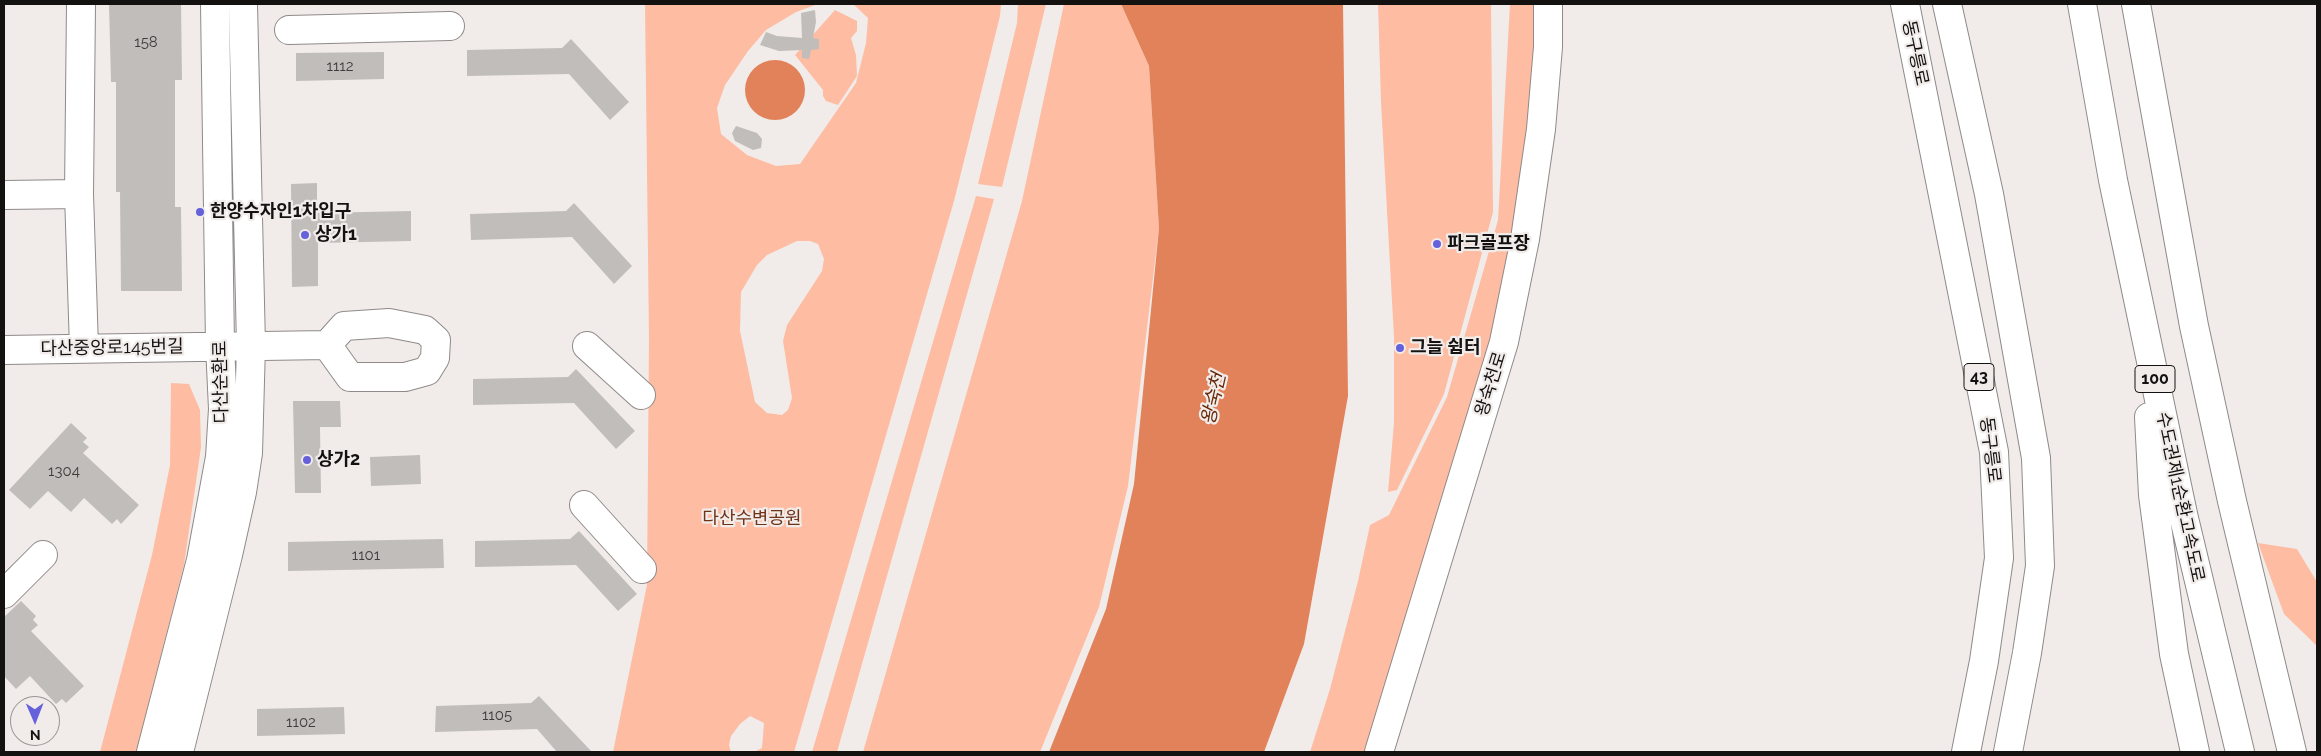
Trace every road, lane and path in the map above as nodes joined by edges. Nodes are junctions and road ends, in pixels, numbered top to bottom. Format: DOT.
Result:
graph roads {
  1 [pos="81,4"];
  2 [pos="216,4"];
  3 [pos="243,4"];
  4 [pos="1548,4"];
  5 [pos="1905,4"];
  6 [pos="1947,4"];
  7 [pos="2082,4"];
  8 [pos="2136,4"];
  9 [pos="450,26"];
  10 [pos="289,30"];
  11 [pos="79,194"];
  12 [pos="4,195"];
  13 [pos="2143,323"];
  14 [pos="251,345"];
  15 [pos="327,345"];
  16 [pos="220,346"];
  17 [pos="587,346"];
  18 [pos="84,348"];
  19 [pos="4,350"];
  20 [pos="641,395"];
  21 [pos="584,505"];
  22 [pos="43,555"];
  23 [pos="642,569"];
  24 [pos="8,582"];
  25 [pos="151,752"];
  26 [pos="179,752"];
  27 [pos="1379,752"];
  28 [pos="1966,752"];
  29 [pos="2008,752"];
  30 [pos="2195,752"];
  31 [pos="2240,752"];
  32 [pos="2292,752"];
  1 -- 11 [label="main road"];
  2 -- 16 [label="main road, 다산순환로"];
  3 -- 14 [label="main road, 다산순환로"];
  4 -- 27 [label="main road, 왕숙천로"];
  5 -- 28 [label="main road, 동구릉로 / 43"];
  6 -- 29 [label="main road, 43"];
  7 -- 13 [label="main road, 수도권제1순환고속도로 / 100"];
  8 -- 32 [label="main road"];
  9 -- 10 [label="main road"];
  11 -- 12 [label="main road"];
  11 -- 18 [label="main road"];
  13 -- 30 [label="main road"];
  13 -- 31 [label="main road, 수도권제1순환고속도로 / 100"];
  14 -- 15 [label="main road, 다산중앙로145번길"];
  14 -- 16 [label="main road, 다산중앙로145번길"];
  14 -- 26 [label="main road, 다산순환로"];
  16 -- 18 [label="main road, 다산중앙로145번길"];
  16 -- 25 [label="main road, 다산순환로"];
  17 -- 20 [label="main road"];
  18 -- 19 [label="main road, 다산중앙로145번길"];
  21 -- 23 [label="main road"];
  22 -- 24 [label="main road"];
}
